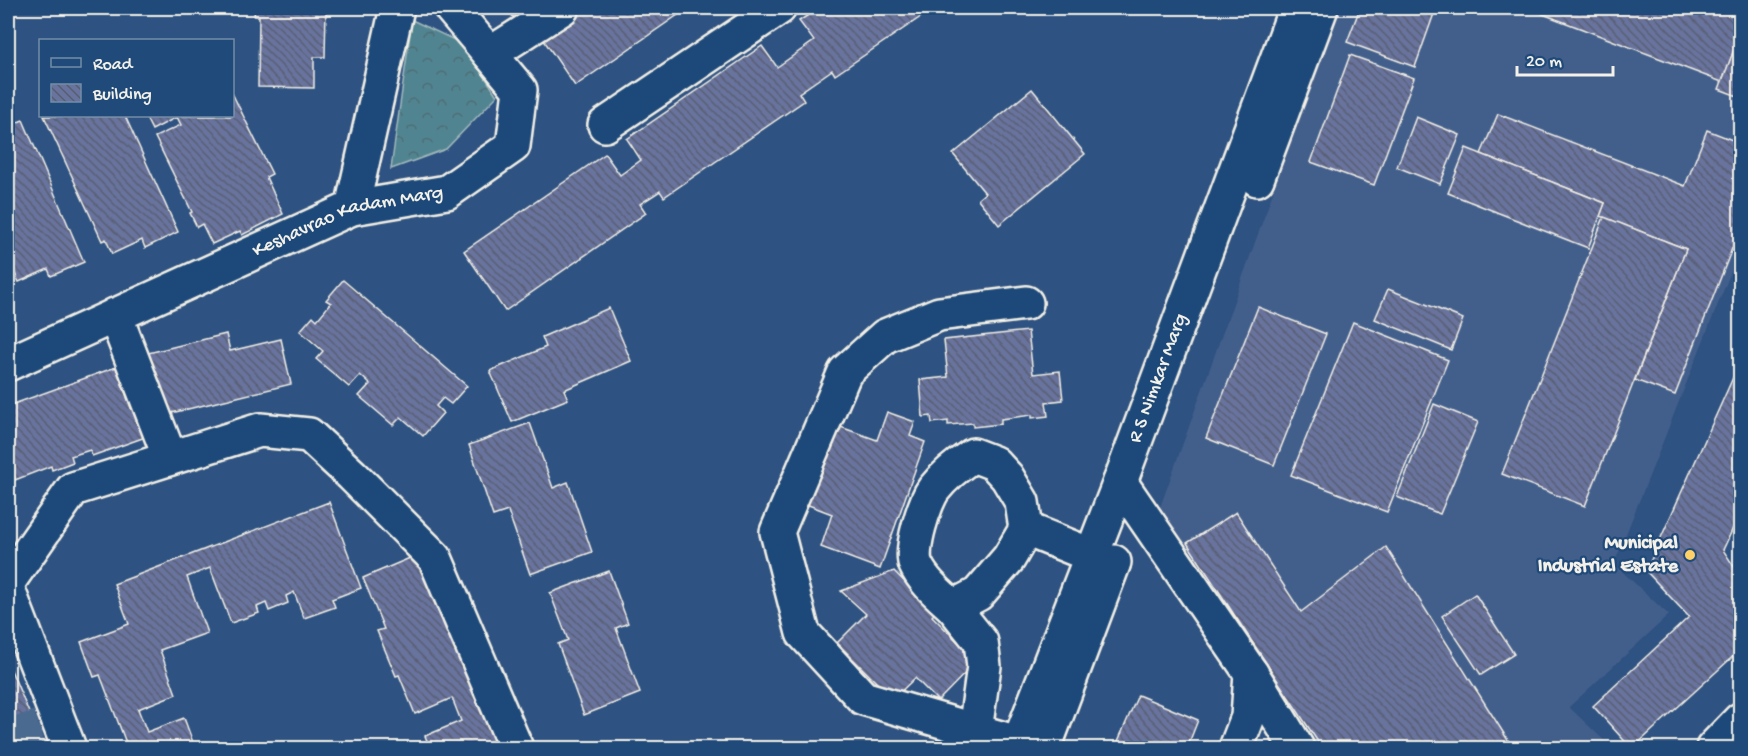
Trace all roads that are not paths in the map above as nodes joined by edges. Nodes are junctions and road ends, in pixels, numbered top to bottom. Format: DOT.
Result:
graph roads {
  1 [pos="397,8"];
  2 [pos="451,8"];
  3 [pos="562,8"];
  4 [pos="779,8"];
  5 [pos="1296,8"];
  6 [pos="1321,8"];
  7 [pos="490,54"];
  8 [pos="605,125"];
  9 [pos="352,208"];
  10 [pos="1026,303"];
  11 [pos="115,315"];
  12 [pos="8,364"];
  13 [pos="170,458"];
  14 [pos="1128,493"];
  15 [pos="1026,529"];
  16 [pos="1103,559"];
  17 [pos="8,582"];
  18 [pos="8,590"];
  19 [pos="953,607"];
  20 [pos="1251,673"];
  21 [pos="1277,714"];
  22 [pos="1740,720"];
  23 [pos="55,731"];
  24 [pos="975,731"];
  25 [pos="1029,747"];
  26 [pos="516,748"];
  27 [pos="1236,748"];
  28 [pos="1274,748"];
  29 [pos="1296,748"];
  30 [pos="1713,748"];
  1 -- 9 [label="street"];
  2 -- 7 [label="street, Keshavrao Kadam Marg"];
  3 -- 7 [label="street"];
  4 -- 8 [label="street"];
  5 -- 14 [label="street, R S Nimkar Marg"];
  6 -- 14 [label="street, R S Nimkar Marg"];
  7 -- 9 [label="street, Keshavrao Kadam Marg"];
  9 -- 11 [label="street, Keshavrao Kadam Marg"];
  10 -- 24 [label="street"];
  11 -- 12 [label="street, Keshavrao Kadam Marg"];
  11 -- 13 [label="street"];
  13 -- 17 [label="street"];
  13 -- 26 [label="street"];
  14 -- 16 [label="street, R S Nimkar Marg"];
  14 -- 20 [label="street"];
  15 -- 16 [label="street"];
  15 -- 19 [label="street"];
  15 -- 19 [label="street"];
  16 -- 25 [label="street, R S Nimkar Marg"];
  18 -- 23 [label="street"];
  19 -- 24 [label="street"];
  20 -- 21 [label="street"];
  20 -- 27 [label="street"];
  21 -- 28 [label="street"];
  21 -- 29 [label="street"];
  22 -- 30 [label="street"];
  24 -- 25 [label="street"];
}
